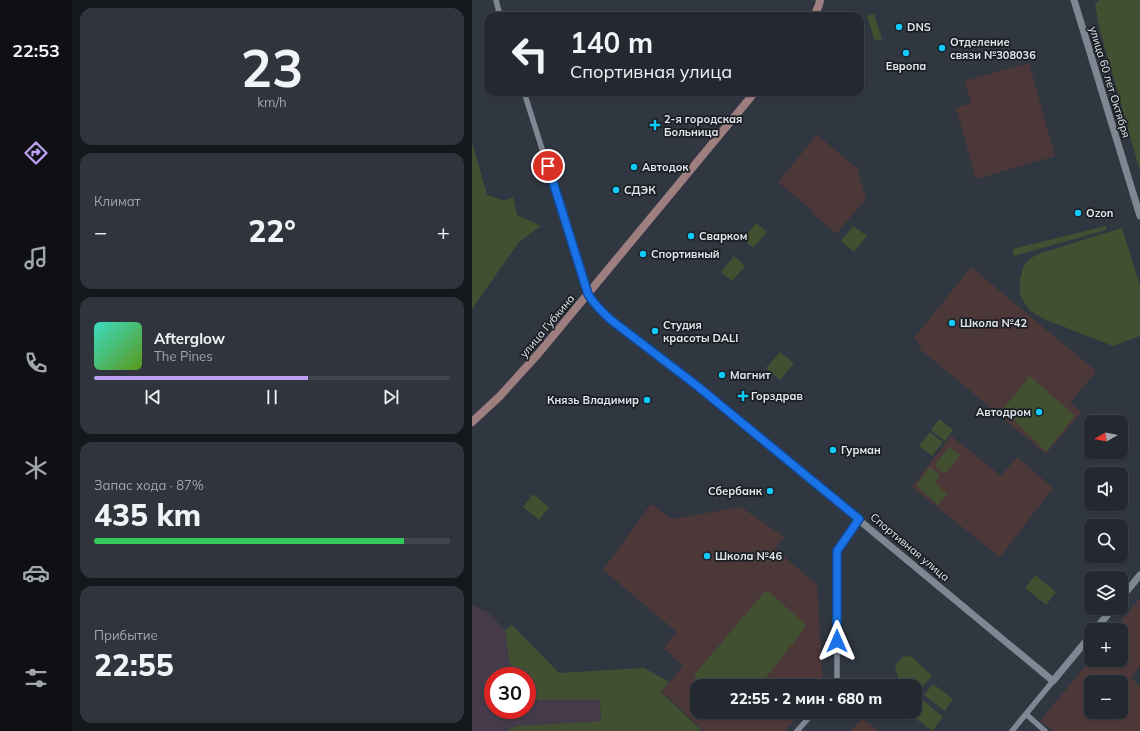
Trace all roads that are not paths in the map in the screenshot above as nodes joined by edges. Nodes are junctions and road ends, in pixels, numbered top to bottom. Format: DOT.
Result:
graph roads {
  1 [pos="496,0"];
  2 [pos="1074,0"];
  3 [pos="821,2"];
  4 [pos="499,12"];
  5 [pos="816,12"];
  6 [pos="525,96"];
  7 [pos="752,96"];
  8 [pos="1140,216"];
  9 [pos="588,294"];
  10 [pos="472,422"];
  11 [pos="859,519"];
  12 [pos="1140,575"];
  13 [pos="1128,590"];
  14 [pos="1107,615"];
  15 [pos="1101,623"];
  16 [pos="1084,643"];
  17 [pos="837,679"];
  18 [pos="1053,681"];
  19 [pos="1026,714"];
  20 [pos="808,719"];
  21 [pos="797,731"];
  22 [pos="1012,731"];
  23 [pos="1045,731"];
  1 -- 4 [label="street"];
  2 -- 8 [label="street, улица 60 лет Октября"];
  3 -- 5 [label="main road"];
  6 -- 9 [label="street"];
  7 -- 9 [label="main road, улица Губкина"];
  9 -- 10 [label="main road, улица Губкина"];
  9 -- 11 [label="street, Спортивная улица"];
  11 -- 17 [label="street"];
  11 -- 18 [label="street, Спортивная улица"];
  12 -- 13 [label="street"];
  14 -- 15 [label="street"];
  16 -- 18 [label="street"];
  18 -- 19 [label="street"];
  19 -- 22 [label="street"];
  19 -- 23 [label="street"];
  20 -- 21 [label="street"];
}
